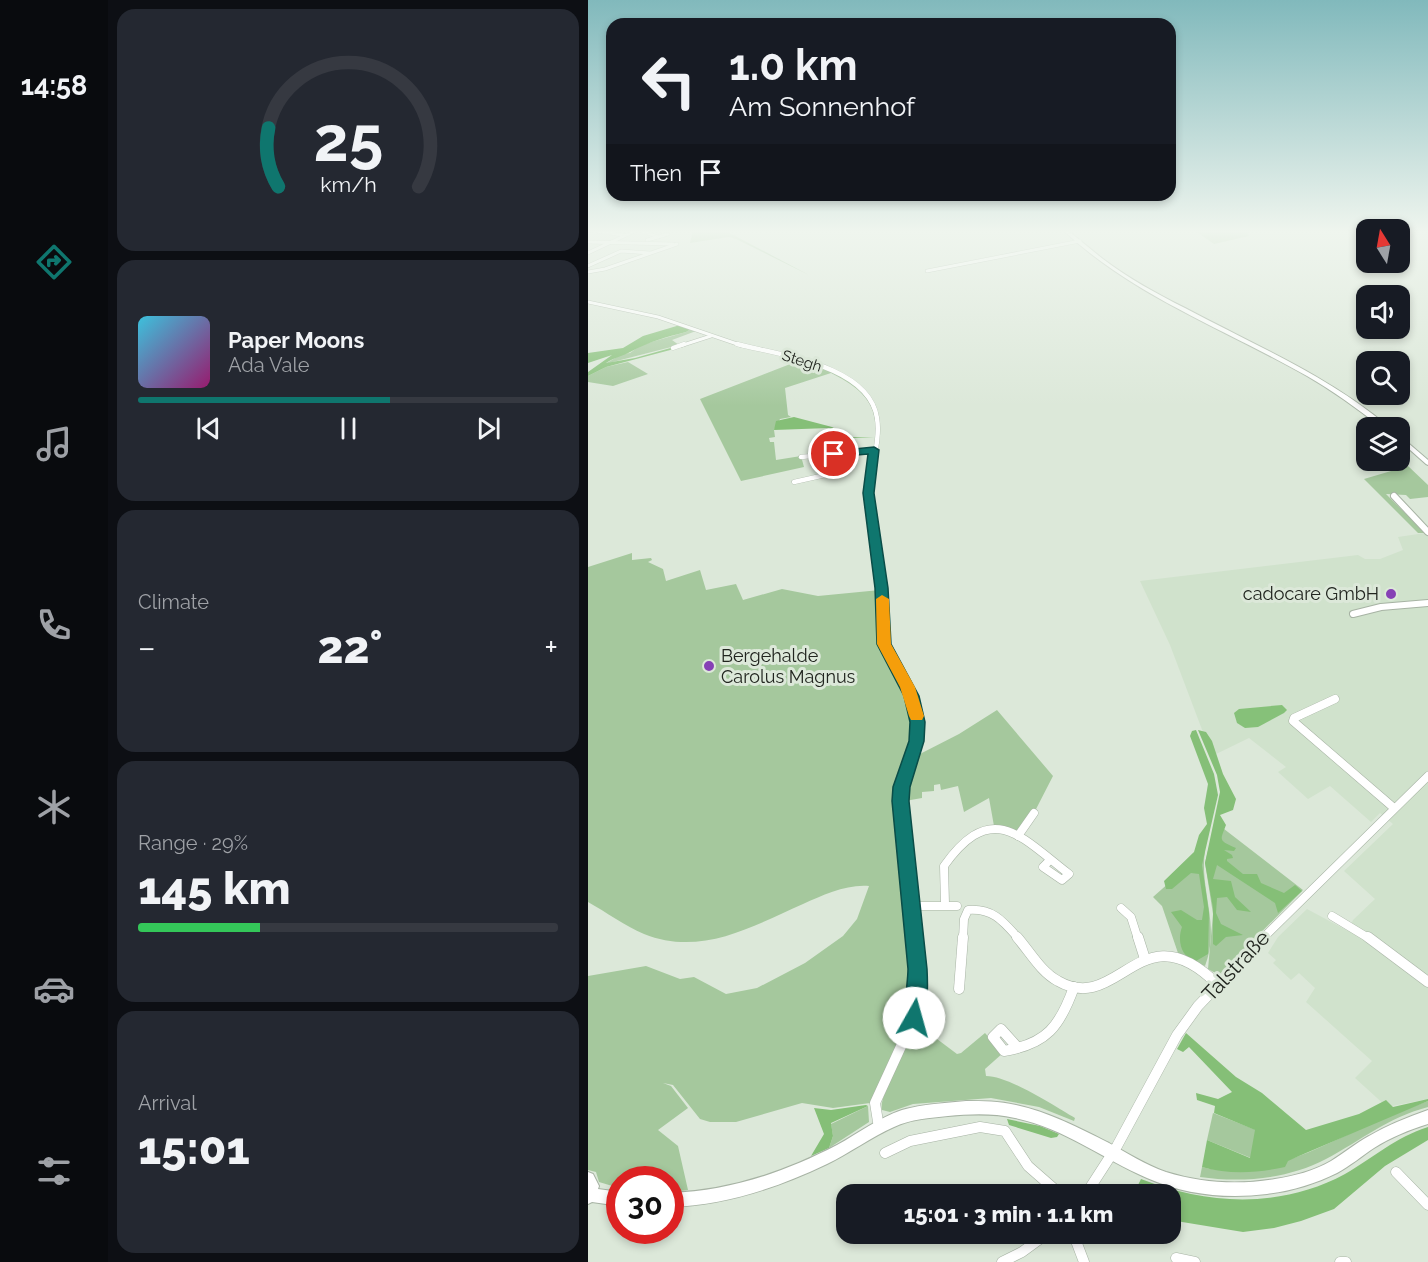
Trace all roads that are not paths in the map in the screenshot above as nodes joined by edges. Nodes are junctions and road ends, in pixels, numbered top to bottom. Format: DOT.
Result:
graph roads {
  1 [pos="1144,289"];
  2 [pos="588,302"];
  3 [pos="712,336"];
  4 [pos="673,348"];
  5 [pos="1373,417"];
  6 [pos="1410,447"];
  7 [pos="874,450"];
  8 [pos="834,454"];
  9 [pos="801,457"];
  10 [pos="1428,463"];
  11 [pos="794,482"];
  12 [pos="1394,496"];
  13 [pos="1428,532"];
  14 [pos="1428,603"];
  15 [pos="1353,614"];
  16 [pos="1335,699"];
  17 [pos="1428,776"];
  18 [pos="1394,808"];
  19 [pos="1034,813"];
  20 [pos="1018,836"];
  21 [pos="1050,860"];
  22 [pos="945,904"];
  23 [pos="910,906"];
  24 [pos="957,906"];
  25 [pos="1121,908"];
  26 [pos="1332,916"];
  27 [pos="1145,959"];
  28 [pos="1428,982"];
  29 [pos="1217,984"];
  30 [pos="1074,987"];
  31 [pos="959,989"];
  32 [pos="1018,1048"];
  33 [pos="1428,1117"];
  34 [pos="879,1128"];
  35 [pos="885,1153"];
  36 [pos="1111,1156"];
  37 [pos="1396,1172"];
  38 [pos="588,1179"];
  39 [pos="1049,1184"];
  40 [pos="1093,1184"];
  41 [pos="589,1196"];
  42 [pos="606,1198"];
  43 [pos="684,1198"];
  44 [pos="1428,1204"];
  45 [pos="1033,1244"];
  46 [pos="1077,1244"];
  47 [pos="1176,1258"];
  48 [pos="1002,1262"];
  49 [pos="1084,1262"];
  50 [pos="1195,1262"];
  51 [pos="1340,1262"];
  52 [pos="1346,1262"];
  1 -- 5 [label="main road"];
  2 -- 3 [label="street, Stegh"];
  3 -- 4 [label="street"];
  3 -- 7 [label="street, Stegh"];
  6 -- 10 [label="main road"];
  7 -- 8 [label="street"];
  7 -- 23 [label="street"];
  8 -- 9 [label="street"];
  8 -- 11 [label="street"];
  12 -- 13 [label="street"];
  14 -- 15 [label="street"];
  16 -- 18 [label="street"];
  17 -- 18 [label="street, Talstraße"];
  18 -- 29 [label="street, Talstraße"];
  19 -- 20 [label="street"];
  20 -- 21 [label="street"];
  20 -- 22 [label="street"];
  22 -- 23 [label="street"];
  22 -- 24 [label="street"];
  23 -- 34 [label="street"];
  25 -- 27 [label="street"];
  26 -- 28 [label="street"];
  27 -- 29 [label="street"];
  27 -- 30 [label="street"];
  29 -- 36 [label="street, Talstraße"];
  30 -- 31 [label="street"];
  30 -- 32 [label="street"];
  33 -- 36 [label="main road"];
  34 -- 36 [label="main road"];
  34 -- 43 [label="main road"];
  35 -- 39 [label="street"];
  36 -- 40 [label="street, Talstraße"];
  37 -- 44 [label="street"];
  38 -- 41 [label="main road"];
  41 -- 42 [label="main road"];
  45 -- 48 [label="street"];
  46 -- 49 [label="street"];
  47 -- 50 [label="street"];
  51 -- 52 [label="street"];
}
